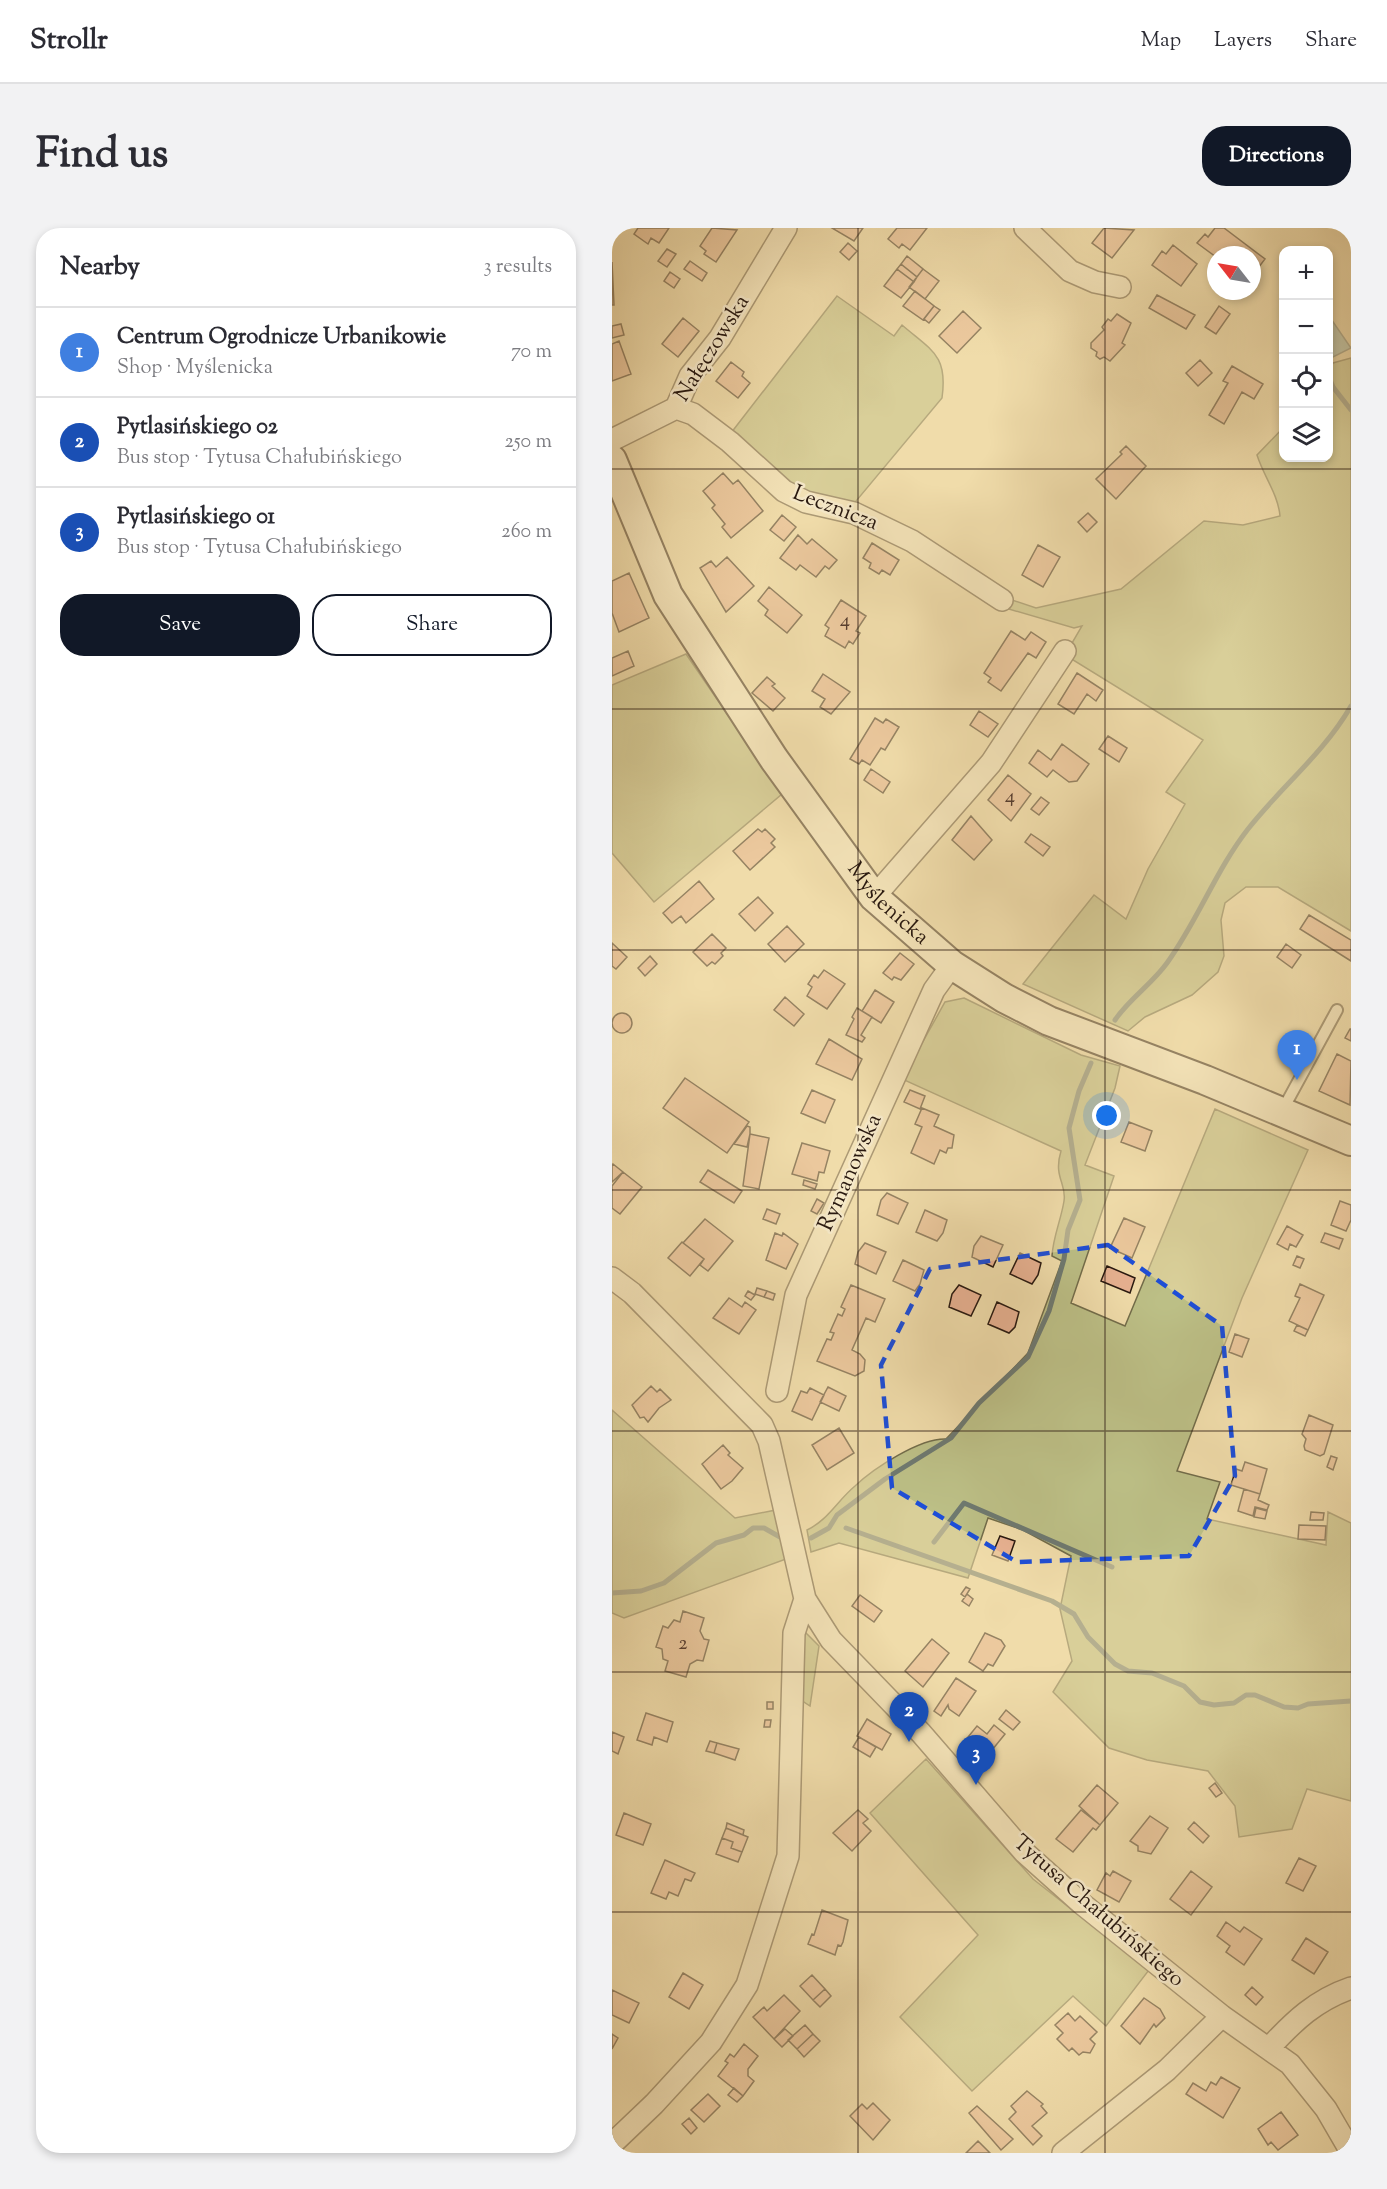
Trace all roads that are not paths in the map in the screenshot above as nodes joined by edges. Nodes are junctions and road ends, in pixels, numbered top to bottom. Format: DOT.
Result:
graph roads {
  1 [pos="786,228"];
  2 [pos="1025,228"];
  3 [pos="1120,287"];
  4 [pos="676,408"];
  5 [pos="612,440"];
  6 [pos="612,460"];
  7 [pos="1002,600"];
  8 [pos="1065,651"];
  9 [pos="874,897"];
  10 [pos="952,965"];
  11 [pos="1337,1010"];
  12 [pos="1280,1111"];
  13 [pos="1351,1141"];
  14 [pos="612,1278"];
  15 [pos="777,1391"];
  16 [pos="805,1599"];
  17 [pos="1351,1988"];
  18 [pos="1222,2016"];
  19 [pos="1270,2047"];
  20 [pos="612,2144"];
  21 [pos="1351,2152"];
  22 [pos="1063,2153"];
  1 -- 4 [label="street, Nałęczowska"];
  2 -- 3 [label="street"];
  4 -- 5 [label="street, Nałęczowska"];
  4 -- 7 [label="street, Lecznicza"];
  6 -- 9 [label="street, Myślenicka"];
  8 -- 9 [label="street"];
  9 -- 10 [label="street, Myślenicka"];
  10 -- 12 [label="street, Myślenicka"];
  10 -- 15 [label="street, Rymanowska"];
  11 -- 12 [label="lane"];
  12 -- 13 [label="street, Myślenicka"];
  14 -- 16 [label="street, Tytusa Chałubińskiego"];
  16 -- 18 [label="street, Tytusa Chałubińskiego"];
  16 -- 20 [label="street"];
  17 -- 19 [label="street"];
  18 -- 19 [label="street, Tytusa Chałubińskiego"];
  18 -- 22 [label="street"];
  19 -- 21 [label="street, Tytusa Chałubińskiego"];
}
